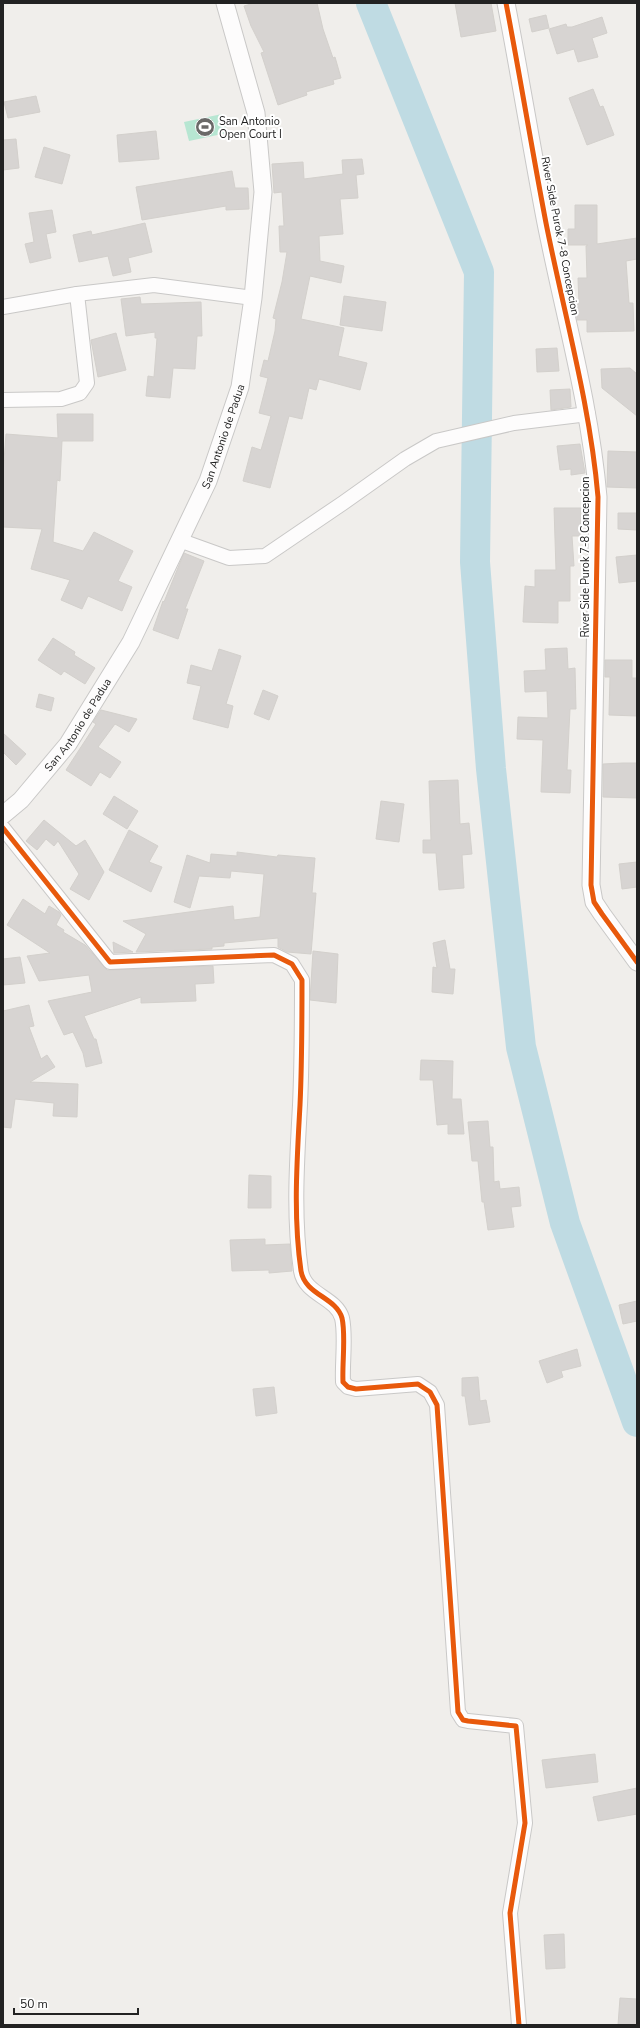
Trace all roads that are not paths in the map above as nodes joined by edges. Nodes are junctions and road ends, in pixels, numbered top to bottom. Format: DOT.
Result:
graph roads {
  1 [pos="225,3"];
  2 [pos="506,3"];
  3 [pos="77,294"];
  4 [pos="253,298"];
  5 [pos="3,307"];
  6 [pos="3,400"];
  7 [pos="588,414"];
  8 [pos="179,540"];
  9 [pos="3,815"];
  10 [pos="3,828"];
  11 [pos="637,962"];
  12 [pos="519,2025"];
  1 -- 4 [label="street, San Antonio de Padua"];
  2 -- 7 [label="street, River Side Purok 7-8 Concepcion"];
  3 -- 4 [label="street"];
  3 -- 5 [label="street"];
  3 -- 6 [label="street"];
  4 -- 8 [label="street, San Antonio de Padua"];
  7 -- 8 [label="street"];
  7 -- 11 [label="street, River Side Purok 7-8 Concepcion"];
  8 -- 9 [label="street, San Antonio de Padua"];
  10 -- 12 [label="street"];
}
